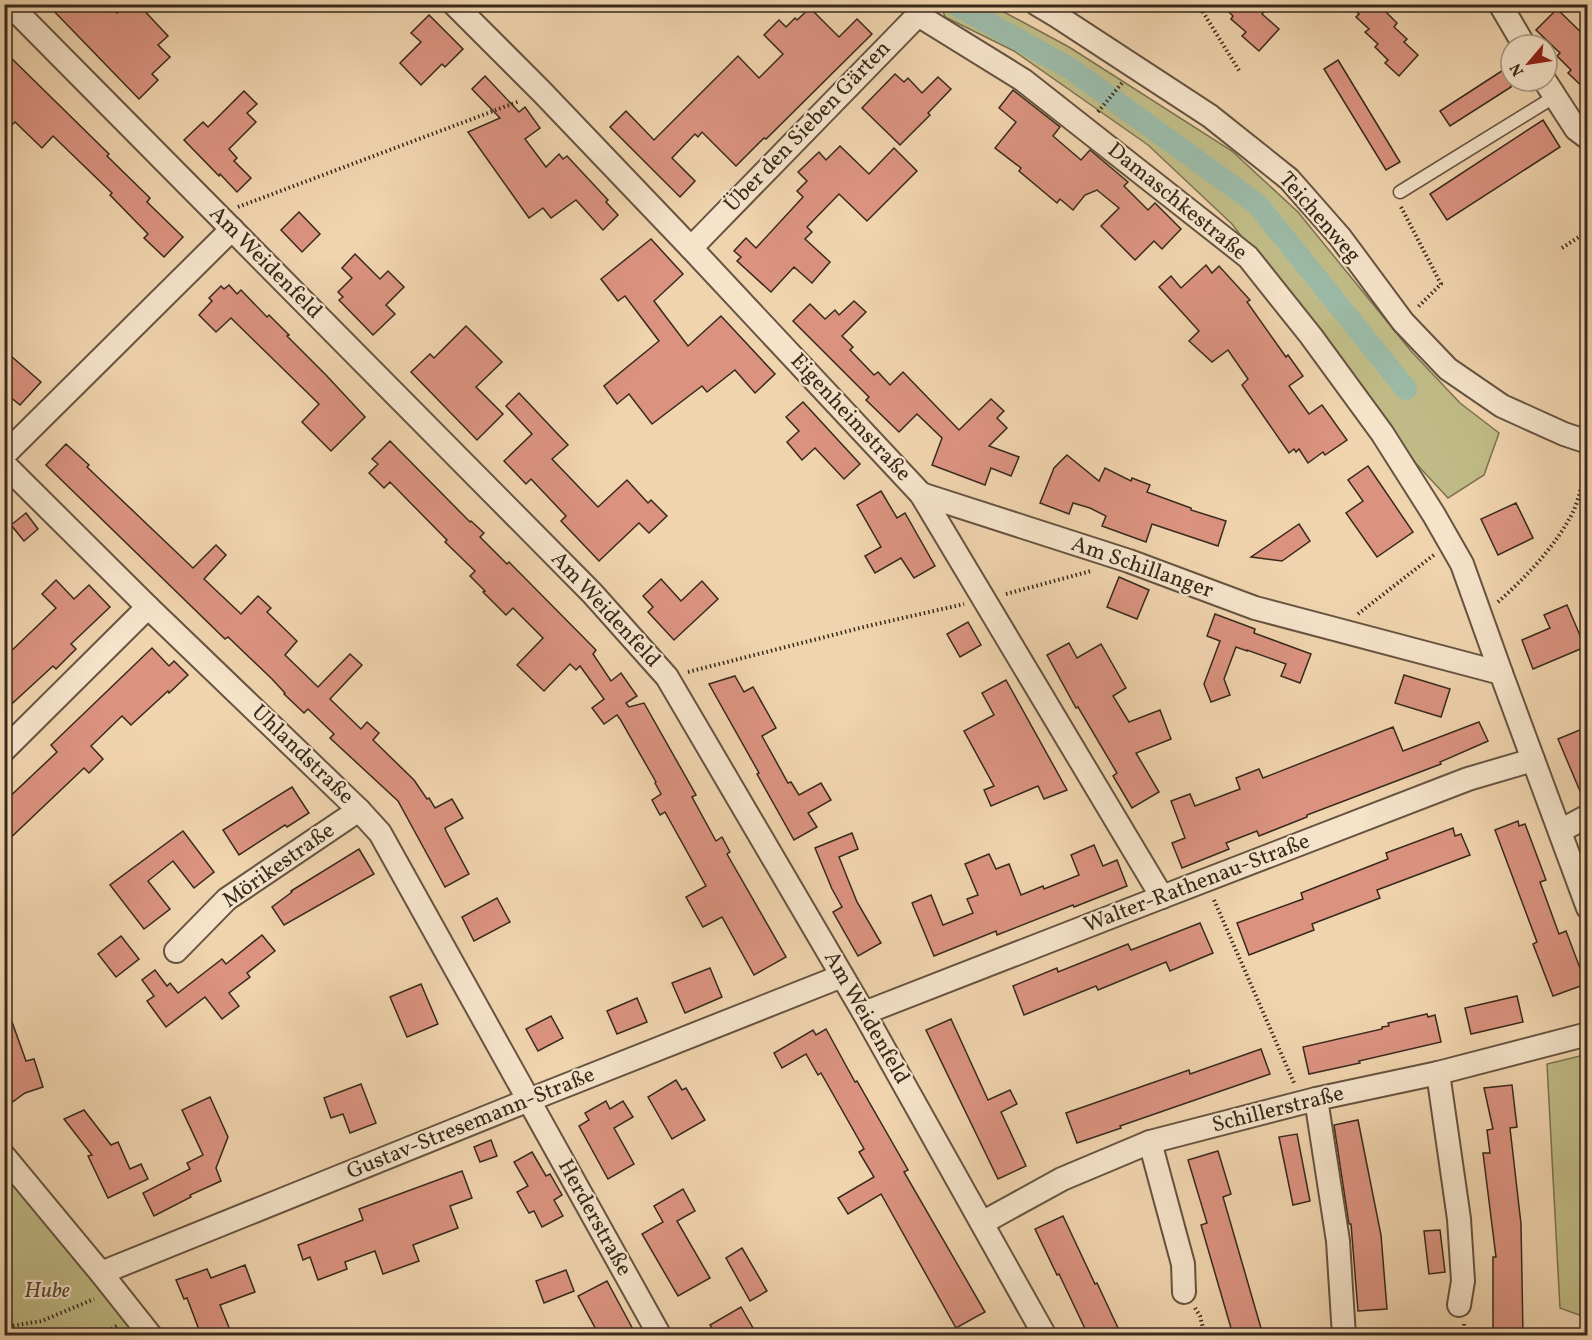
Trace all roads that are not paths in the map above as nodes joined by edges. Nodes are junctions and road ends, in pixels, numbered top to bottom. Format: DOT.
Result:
graph roads {
  1 [pos="9,4"];
  2 [pos="454,4"];
  3 [pos="1037,4"];
  4 [pos="1500,4"];
  5 [pos="1060,10"];
  6 [pos="920,11"];
  7 [pos="1517,33"];
  8 [pos="1543,93"];
  9 [pos="1552,93"];
  10 [pos="1587,138"];
  11 [pos="1400,192"];
  12 [pos="225,222"];
  13 [pos="691,248"];
  14 [pos="1587,442"];
  15 [pos="4,455"];
  16 [pos="4,464"];
  17 [pos="921,494"];
  18 [pos="148,607"];
  19 [pos="1501,674"];
  20 [pos="4,750"];
  21 [pos="1533,760"];
  22 [pos="359,810"];
  23 [pos="1587,816"];
  24 [pos="1560,831"];
  25 [pos="1162,897"];
  26 [pos="1587,908"];
  27 [pos="176,951"];
  28 [pos="842,976"];
  29 [pos="864,1013"];
  30 [pos="1587,1034"];
  31 [pos="1438,1073"];
  32 [pos="529,1100"];
  33 [pos="1309,1101"];
  34 [pos="1150,1142"];
  35 [pos="4,1156"];
  36 [pos="982,1223"];
  37 [pos="108,1282"];
  38 [pos="1184,1292"];
  39 [pos="1459,1305"];
  40 [pos="151,1335"];
  41 [pos="660,1335"];
  42 [pos="1045,1335"];
  43 [pos="1344,1335"];
  1 -- 12 [label="street, Am Weidenfeld"];
  2 -- 13 [label="street, Eigenheimstraße"];
  3 -- 5 [label="street, Teichenweg"];
  4 -- 7 [label="street"];
  5 -- 14 [label="street, Teichenweg"];
  6 -- 13 [label="street, Über den Sieben Gärten"];
  6 -- 19 [label="street, Damaschkestraße"];
  8 -- 11 [label="lane"];
  9 -- 10 [label="street"];
  12 -- 15 [label="street"];
  12 -- 28 [label="street, Am Weidenfeld"];
  13 -- 17 [label="street, Eigenheimstraße"];
  16 -- 18 [label="street, Uhlandstraße"];
  17 -- 19 [label="street, Am Schillanger"];
  17 -- 25 [label="street, Eigenheimstraße"];
  18 -- 20 [label="street"];
  18 -- 22 [label="street, Uhlandstraße"];
  19 -- 21 [label="street, Damaschkestraße"];
  21 -- 24 [label="street, Damaschkestraße"];
  21 -- 25 [label="street, Walter-Rathenau-Straße"];
  22 -- 27 [label="street, Mörikestraße"];
  22 -- 32 [label="street, Uhlandstraße"];
  23 -- 24 [label="street"];
  24 -- 26 [label="street, Damaschkestraße"];
  25 -- 29 [label="street, Walter-Rathenau-Straße"];
  28 -- 29 [label="street, Am Weidenfeld"];
  28 -- 32 [label="street, Gustav-Stresemann-Straße"];
  29 -- 36 [label="street, Am Weidenfeld"];
  30 -- 31 [label="street, Schillerstraße"];
  31 -- 33 [label="street, Schillerstraße"];
  31 -- 39 [label="street"];
  32 -- 37 [label="street, Gustav-Stresemann-Straße"];
  32 -- 41 [label="street, Herderstraße"];
  33 -- 34 [label="street, Schillerstraße"];
  33 -- 43 [label="street"];
  34 -- 36 [label="street, Schillerstraße"];
  34 -- 38 [label="street"];
  35 -- 37 [label="street"];
  36 -- 42 [label="street, Am Weidenfeld"];
  37 -- 40 [label="street"];
}
